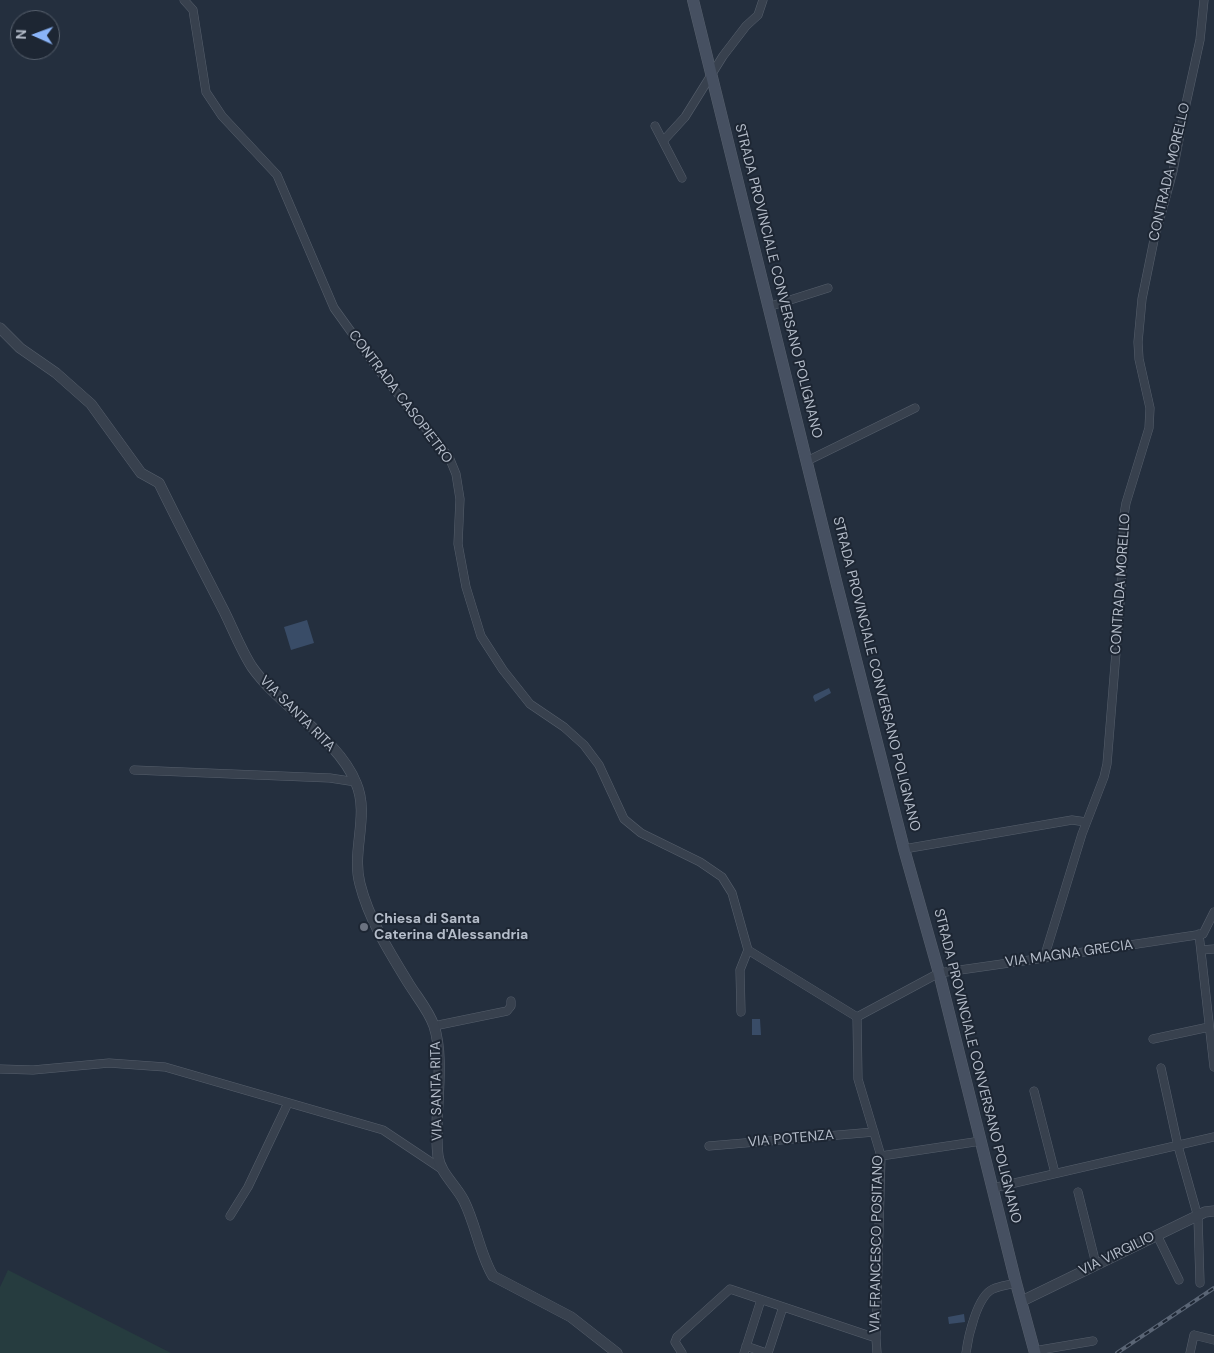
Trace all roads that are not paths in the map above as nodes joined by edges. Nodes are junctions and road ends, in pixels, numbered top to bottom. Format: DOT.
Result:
graph roads {
  1 [pos="184,0"];
  2 [pos="693,0"];
  3 [pos="763,0"];
  4 [pos="1204,0"];
  5 [pos="712,75"];
  6 [pos="655,126"];
  7 [pos="664,140"];
  8 [pos="682,178"];
  9 [pos="828,288"];
  10 [pos="768,307"];
  11 [pos="0,328"];
  12 [pos="915,408"];
  13 [pos="808,461"];
  14 [pos="134,770"];
  15 [pos="356,782"];
  16 [pos="1086,822"];
  17 [pos="904,849"];
  18 [pos="1214,912"];
  19 [pos="1199,934"];
  20 [pos="1214,949"];
  21 [pos="748,950"];
  22 [pos="1201,950"];
  23 [pos="1044,958"];
  24 [pos="940,972"];
  25 [pos="511,1001"];
  26 [pos="741,1012"];
  27 [pos="857,1018"];
  28 [pos="434,1026"];
  29 [pos="1209,1027"];
  30 [pos="1153,1039"];
  31 [pos="1214,1067"];
  32 [pos="1161,1068"];
  33 [pos="0,1069"];
  34 [pos="1034,1091"];
  35 [pos="288,1103"];
  36 [pos="874,1132"];
  37 [pos="1214,1137"];
  38 [pos="981,1141"];
  39 [pos="709,1146"];
  40 [pos="1178,1146"];
  41 [pos="881,1156"];
  42 [pos="440,1168"];
  43 [pos="1055,1173"];
  44 [pos="993,1188"];
  45 [pos="1078,1192"];
  46 [pos="1214,1211"];
  47 [pos="230,1216"];
  48 [pos="1198,1216"];
  49 [pos="1157,1235"];
  50 [pos="1096,1264"];
  51 [pos="1179,1280"];
  52 [pos="1016,1283"];
  53 [pos="1200,1284"];
  54 [pos="761,1300"];
  55 [pos="1022,1301"];
  56 [pos="783,1307"];
  57 [pos="876,1338"];
  58 [pos="1214,1340"];
  59 [pos="1093,1341"];
  60 [pos="745,1350"];
  61 [pos="1035,1352"];
  62 [pos="615,1353"];
  63 [pos="682,1353"];
  64 [pos="767,1353"];
  65 [pos="877,1353"];
  66 [pos="966,1353"];
  67 [pos="1190,1353"];
  1 -- 21 [label="street, CONTRADA CASOPIETRO"];
  2 -- 5 [label="main road, STRADA PROVINCIALE CONVERSANO POLIGNANO"];
  3 -- 5 [label="street"];
  4 -- 16 [label="street, CONTRADA MORELLO"];
  5 -- 7 [label="street"];
  5 -- 10 [label="main road, STRADA PROVINCIALE CONVERSANO POLIGNANO"];
  6 -- 7 [label="street"];
  7 -- 8 [label="street"];
  9 -- 10 [label="street"];
  10 -- 13 [label="main road, STRADA PROVINCIALE CONVERSANO POLIGNANO"];
  11 -- 15 [label="street, VIA SANTA RITA"];
  12 -- 13 [label="street"];
  13 -- 17 [label="main road, STRADA PROVINCIALE CONVERSANO POLIGNANO"];
  14 -- 15 [label="street"];
  15 -- 28 [label="street, VIA SANTA RITA"];
  16 -- 17 [label="street"];
  16 -- 23 [label="street, CONTRADA MORELLO"];
  17 -- 24 [label="main road, STRADA PROVINCIALE CONVERSANO POLIGNANO"];
  18 -- 19 [label="street"];
  19 -- 22 [label="street"];
  19 -- 23 [label="street, VIA MAGNA GRECIA"];
  20 -- 22 [label="street"];
  21 -- 26 [label="street"];
  21 -- 27 [label="street"];
  22 -- 29 [label="street"];
  23 -- 24 [label="street, VIA MAGNA GRECIA"];
  24 -- 27 [label="street"];
  24 -- 38 [label="main road, STRADA PROVINCIALE CONVERSANO POLIGNANO"];
  25 -- 28 [label="street"];
  27 -- 36 [label="street, VIA FRANCESCO POSITANO"];
  28 -- 42 [label="street, VIA SANTA RITA"];
  29 -- 30 [label="street"];
  29 -- 31 [label="street"];
  32 -- 40 [label="street"];
  33 -- 35 [label="street"];
  34 -- 43 [label="street"];
  35 -- 42 [label="street"];
  35 -- 47 [label="street"];
  36 -- 39 [label="street, VIA POTENZA"];
  36 -- 41 [label="street, VIA FRANCESCO POSITANO"];
  37 -- 40 [label="street"];
  38 -- 41 [label="street"];
  38 -- 44 [label="main road, STRADA PROVINCIALE CONVERSANO POLIGNANO"];
  40 -- 43 [label="street"];
  40 -- 48 [label="street"];
  41 -- 57 [label="street, VIA FRANCESCO POSITANO"];
  42 -- 62 [label="street"];
  43 -- 44 [label="street"];
  44 -- 52 [label="main road, STRADA PROVINCIALE CONVERSANO POLIGNANO"];
  45 -- 50 [label="street"];
  46 -- 48 [label="street, VIA VIRGILIO"];
  48 -- 49 [label="street, VIA VIRGILIO"];
  48 -- 53 [label="street"];
  49 -- 50 [label="street, VIA VIRGILIO"];
  49 -- 51 [label="street"];
  50 -- 55 [label="street, VIA VIRGILIO"];
  52 -- 55 [label="main road, STRADA PROVINCIALE CONVERSANO POLIGNANO"];
  52 -- 66 [label="street"];
  54 -- 56 [label="street"];
  54 -- 60 [label="street"];
  54 -- 63 [label="street"];
  55 -- 61 [label="main road, STRADA PROVINCIALE CONVERSANO POLIGNANO"];
  56 -- 57 [label="street"];
  56 -- 64 [label="street"];
  57 -- 65 [label="street, VIA FRANCESCO POSITANO"];
  58 -- 67 [label="street"];
  59 -- 61 [label="street"];
  60 -- 64 [label="street"];
}
